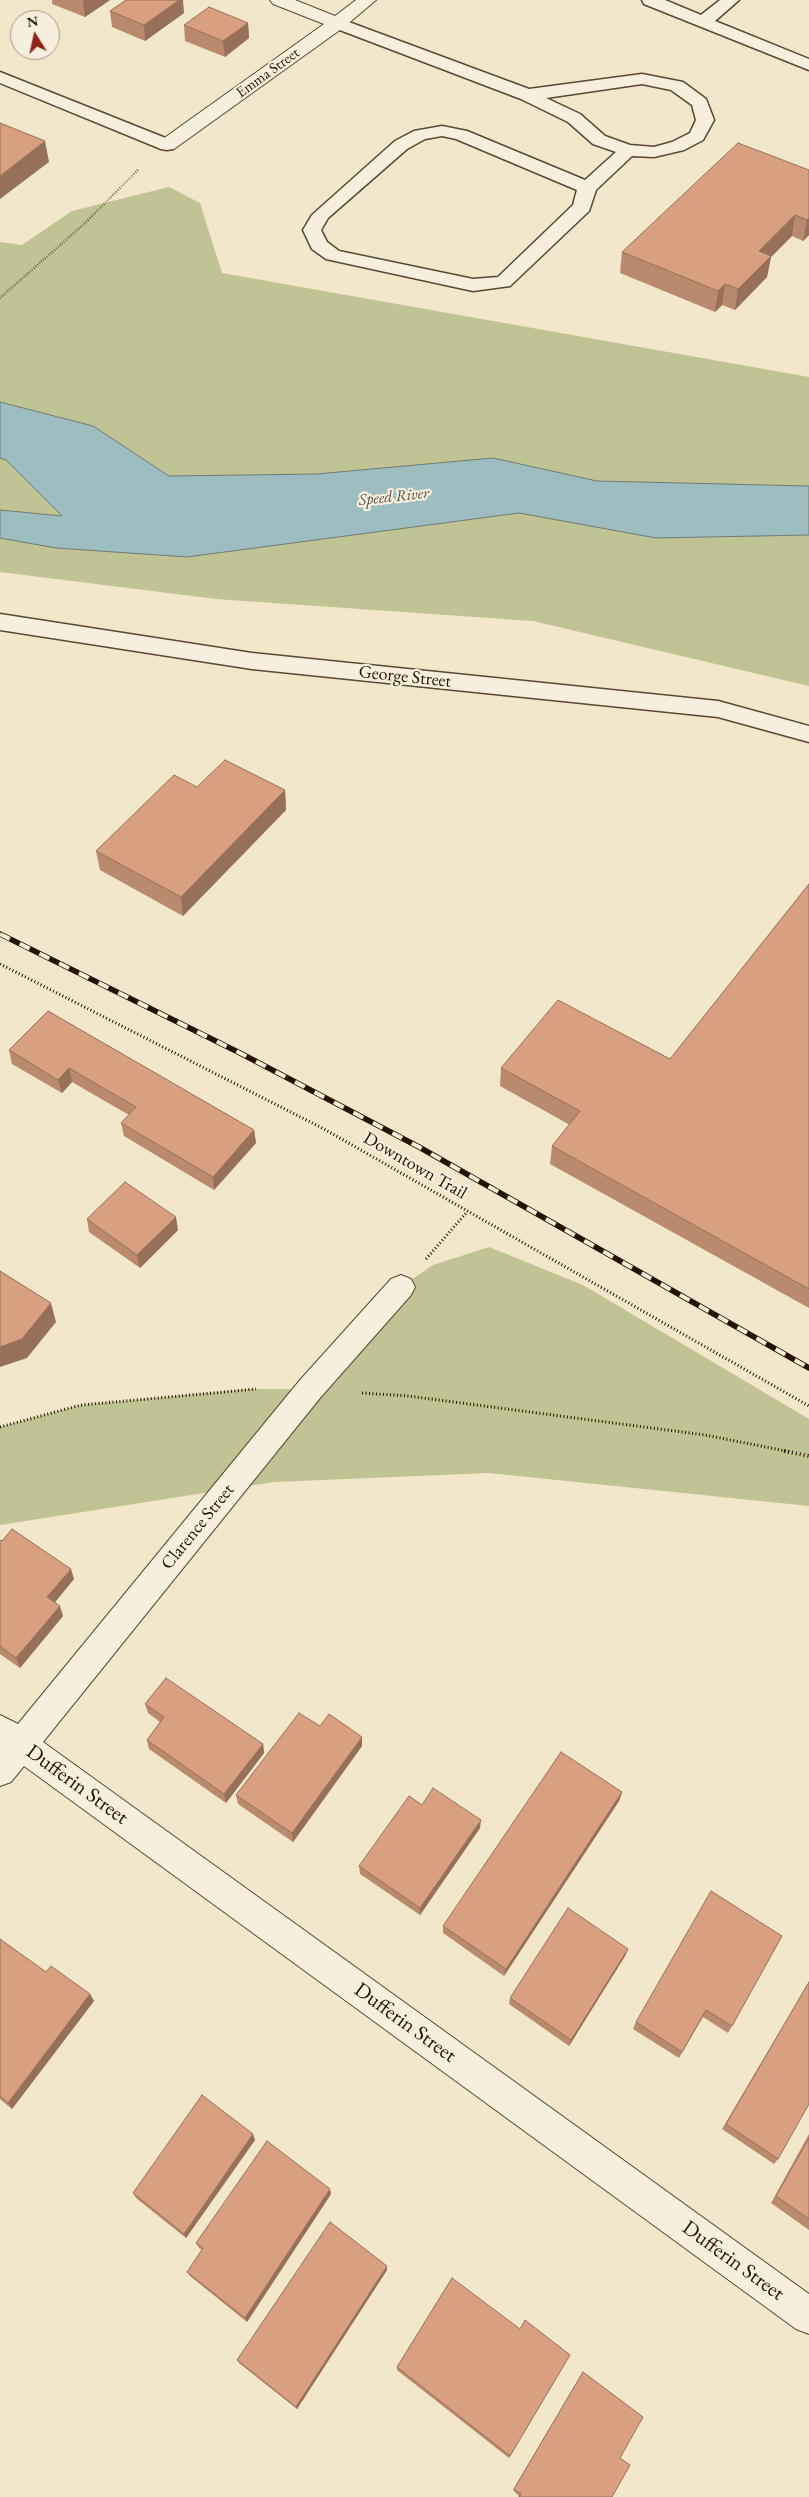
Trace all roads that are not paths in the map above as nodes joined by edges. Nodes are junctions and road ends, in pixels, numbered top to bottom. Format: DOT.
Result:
graph roads {
  1 [pos="279,0"];
  2 [pos="367,0"];
  3 [pos="650,0"];
  4 [pos="732,0"];
  5 [pos="703,22"];
  6 [pos="338,23"];
  7 [pos="809,64"];
  8 [pos="0,77"];
  9 [pos="528,95"];
  10 [pos="167,145"];
  11 [pos="628,150"];
  12 [pos="587,188"];
  13 [pos="0,622"];
  14 [pos="809,734"];
  15 [pos="401,1287"];
  16 [pos="10,1738"];
  17 [pos="0,1772"];
  18 [pos="809,2316"];
  1 -- 6 [label="street"];
  2 -- 6 [label="street, Emma Street"];
  3 -- 5 [label="lane"];
  4 -- 5 [label="lane"];
  5 -- 7 [label="lane"];
  6 -- 9 [label="lane"];
  6 -- 10 [label="street, Emma Street"];
  8 -- 10 [label="lane"];
  9 -- 11 [label="lane"];
  9 -- 11 [label="lane"];
  11 -- 12 [label="lane"];
  12 -- 12 [label="lane"];
  13 -- 14 [label="lane, George Street"];
  15 -- 16 [label="street, Clarence Street"];
  16 -- 17 [label="street, Clarence Street"];
  16 -- 18 [label="street, Dufferin Street"];
}
